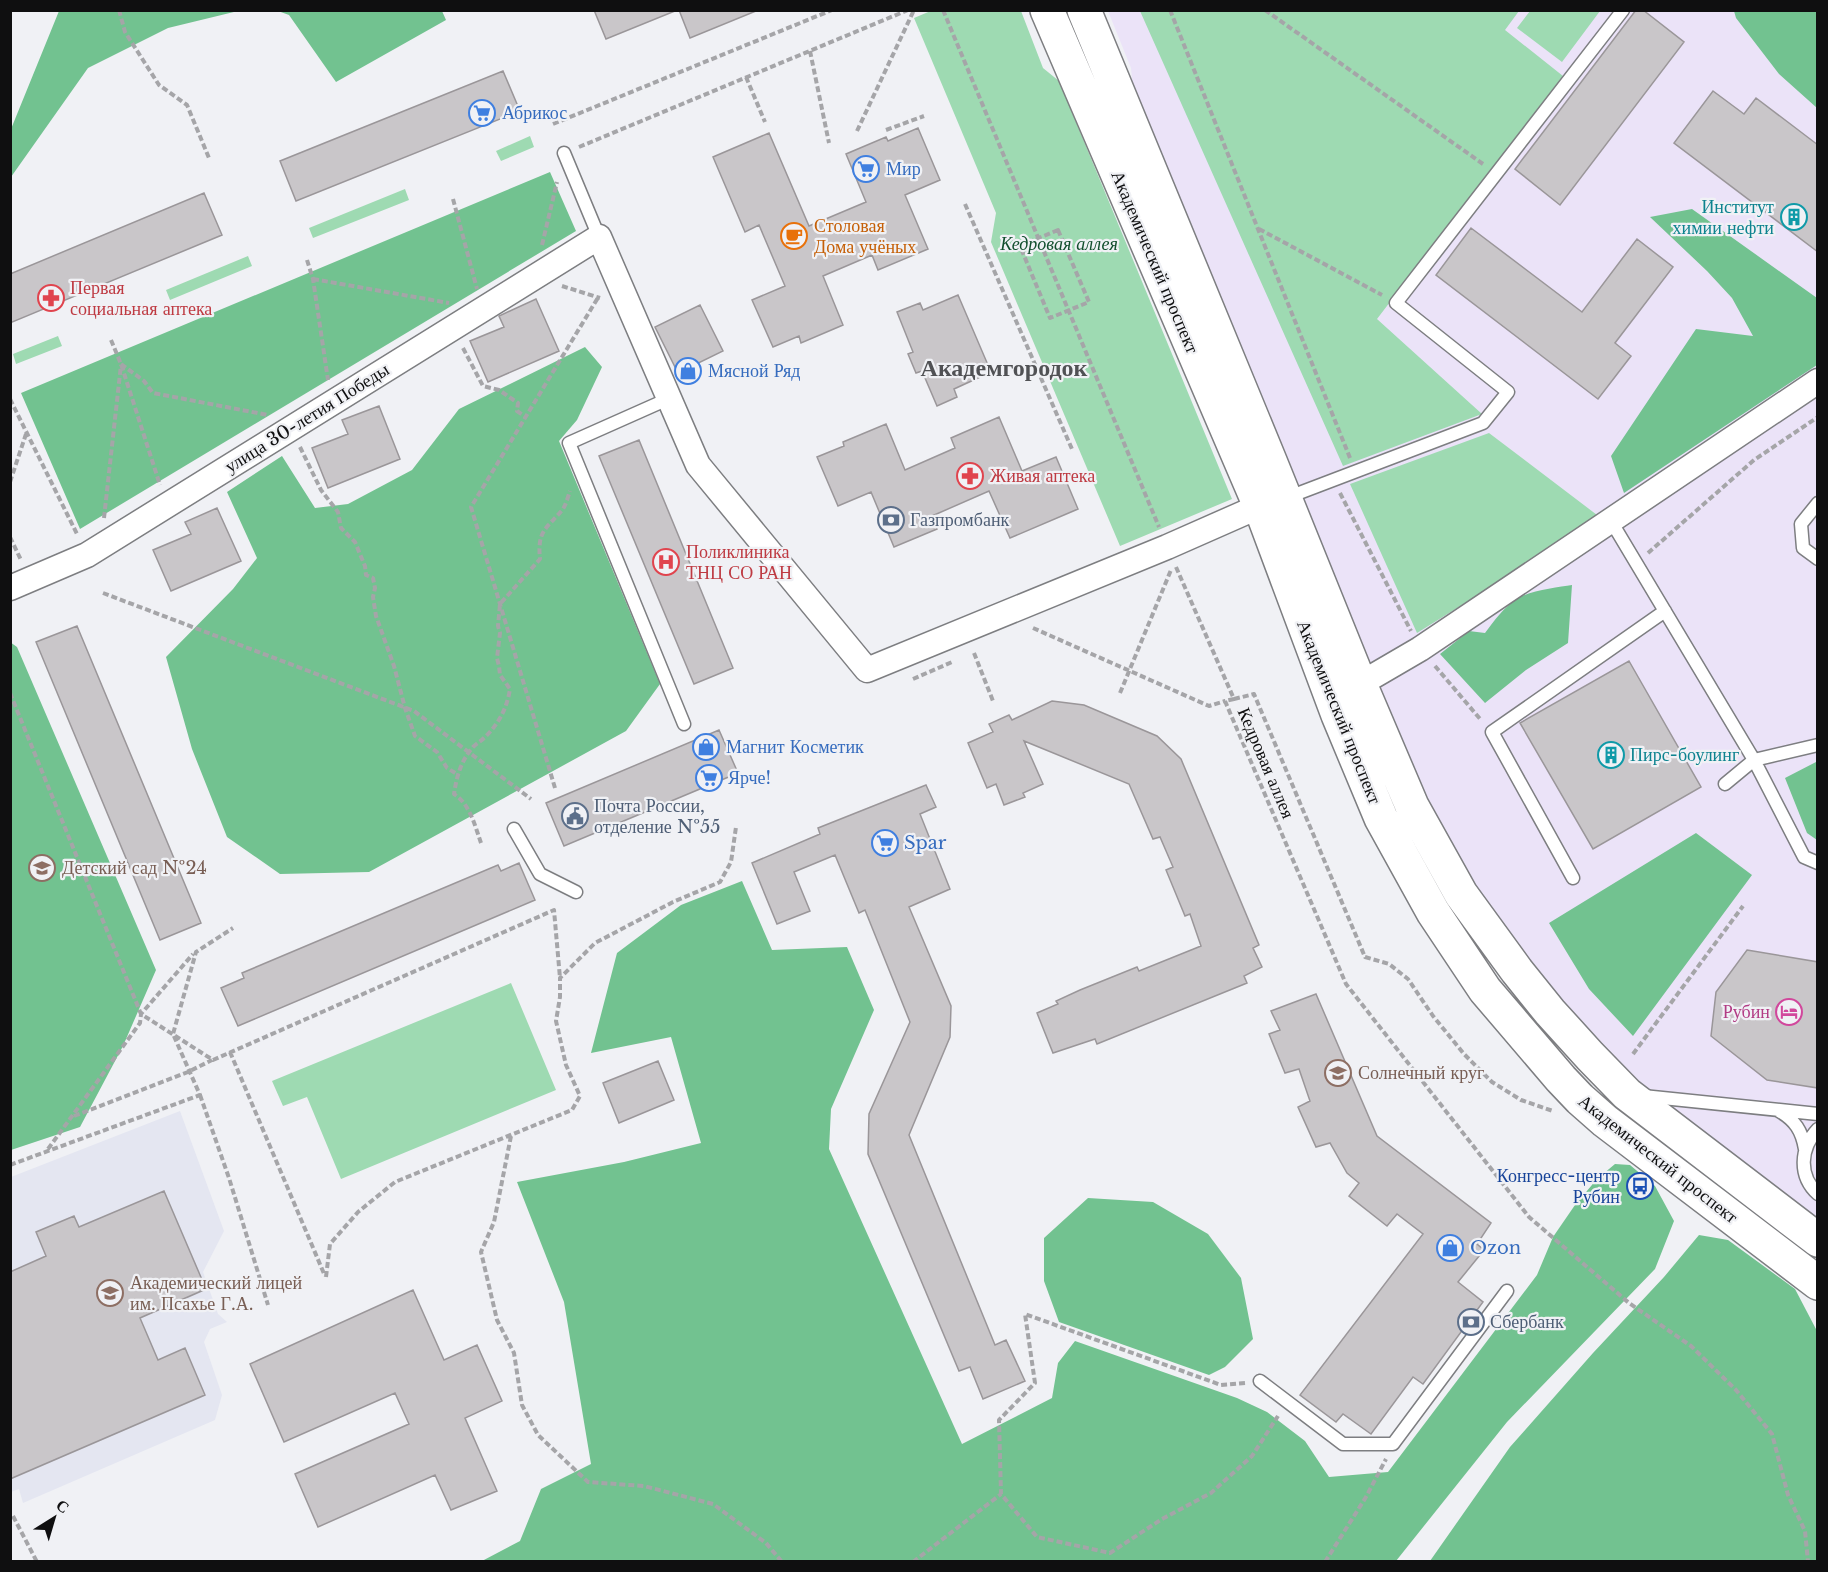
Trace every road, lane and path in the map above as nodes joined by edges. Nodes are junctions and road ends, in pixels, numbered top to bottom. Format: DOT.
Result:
graph roads {
  1 [pos="119,10"];
  2 [pos="832,10"];
  3 [pos="908,10"];
  4 [pos="914,10"];
  5 [pos="943,10"];
  6 [pos="1047,10"];
  7 [pos="1084,10"];
  8 [pos="1170,10"];
  9 [pos="1265,10"];
  10 [pos="1623,10"];
  11 [pos="810,51"];
  12 [pos="746,77"];
  13 [pos="924,116"];
  14 [pos="765,122"];
  15 [pos="553,124"];
  16 [pos="886,130"];
  17 [pos="857,131"];
  18 [pos="829,142"];
  19 [pos="564,153"];
  20 [pos="209,158"];
  21 [pos="1496,174"];
  22 [pos="453,199"];
  23 [pos="965,204"];
  24 [pos="1258,229"];
  25 [pos="599,237"];
  26 [pos="1038,238"];
  27 [pos="307,260"];
  28 [pos="614,272"];
  29 [pos="314,279"];
  30 [pos="1396,303"];
  31 [pos="482,310"];
  32 [pos="1068,311"];
  33 [pos="453,328"];
  34 [pos="111,340"];
  35 [pos="121,364"];
  36 [pos="1818,381"];
  37 [pos="10,399"];
  38 [pos="668,399"];
  39 [pos="332,403"];
  40 [pos="526,417"];
  41 [pos="1818,417"];
  42 [pos="297,424"];
  43 [pos="27,433"];
  44 [pos="1072,449"];
  45 [pos="579,469"];
  46 [pos="1345,476"];
  47 [pos="10,482"];
  48 [pos="1272,502"];
  49 [pos="1818,503"];
  50 [pos="166,506"];
  51 [pos="1611,521"];
  52 [pos="1167,547"];
  53 [pos="94,551"];
  54 [pos="1818,559"];
  55 [pos="1636,563"];
  56 [pos="1171,570"];
  57 [pos="10,588"];
  58 [pos="102,593"];
  59 [pos="500,604"];
  60 [pos="1665,611"];
  61 [pos="1033,628"];
  62 [pos="1420,649"];
  63 [pos="974,653"];
  64 [pos="1129,670"];
  65 [pos="1360,684"];
  66 [pos="10,693"];
  67 [pos="1120,693"];
  68 [pos="1233,699"];
  69 [pos="993,701"];
  70 [pos="1225,701"];
  71 [pos="405,708"];
  72 [pos="684,724"];
  73 [pos="1492,732"];
  74 [pos="1818,745"];
  75 [pos="469,753"];
  76 [pos="1754,760"];
  77 [pos="457,774"];
  78 [pos="1725,784"];
  79 [pos="555,788"];
  80 [pos="531,799"];
  81 [pos="736,827"];
  82 [pos="514,829"];
  83 [pos="480,843"];
  84 [pos="1818,863"];
  85 [pos="1573,878"];
  86 [pos="576,892"];
  87 [pos="1743,906"];
  88 [pos="233,928"];
  89 [pos="196,952"];
  90 [pos="560,978"];
  91 [pos="141,1014"];
  92 [pos="173,1034"];
  93 [pos="230,1052"];
  94 [pos="1633,1054"];
  95 [pos="213,1060"];
  96 [pos="188,1072"];
  97 [pos="1627,1094"];
  98 [pos="200,1095"];
  99 [pos="1777,1110"];
  100 [pos="1554,1111"];
  101 [pos="1818,1114"];
  102 [pos="74,1116"];
  103 [pos="1605,1121"];
  104 [pos="1818,1130"];
  105 [pos="511,1136"];
  106 [pos="48,1150"];
  107 [pos="1805,1150"];
  108 [pos="10,1165"];
  109 [pos="1818,1194"];
  110 [pos="1818,1240"];
  111 [pos="1818,1283"];
  112 [pos="1508,1291"];
  113 [pos="268,1305"];
  114 [pos="1260,1381"];
  115 [pos="1287,1402"];
  116 [pos="1393,1444"];
  117 [pos="1001,1494"];
  118 [pos="13,1516"];
  119 [pos="37,1562"];
  120 [pos="782,1562"];
  121 [pos="913,1562"];
  122 [pos="1325,1562"];
  123 [pos="1808,1562"];
  1 -- 20 [label="path"];
  2 -- 15 [label="path"];
  3 -- 11 [label="path"];
  4 -- 17 [label="path"];
  5 -- 26 [label="path, Кедровая аллея"];
  6 -- 48 [label="main road, Академический проспект"];
  7 -- 48 [label="main road, Академический проспект"];
  8 -- 24 [label="path"];
  9 -- 21 [label="path"];
  10 -- 21 [label="lane"];
  11 -- 12 [label="path"];
  11 -- 18 [label="path"];
  12 -- 14 [label="path"];
  12 -- 19 [label="path"];
  13 -- 16 [label="path"];
  19 -- 25 [label="lane"];
  21 -- 30 [label="lane"];
  22 -- 31 [label="path"];
  23 -- 44 [label="path"];
  24 -- 30 [label="path"];
  24 -- 46 [label="path"];
  25 -- 28 [label="street"];
  25 -- 31 [label="street, улица 30-летия Победы"];
  26 -- 32 [label="path, Кедровая аллея"];
  26 -- 32 [label="path"];
  26 -- 32 [label="path"];
  27 -- 29 [label="path"];
  28 -- 38 [label="street"];
  28 -- 40 [label="path"];
  29 -- 31 [label="path"];
  29 -- 39 [label="path"];
  30 -- 46 [label="lane"];
  31 -- 33 [label="street, улица 30-летия Победы"];
  32 -- 52 [label="path, Кедровая аллея"];
  33 -- 39 [label="street, улица 30-летия Победы"];
  33 -- 40 [label="path"];
  34 -- 35 [label="path"];
  35 -- 42 [label="path"];
  35 -- 50 [label="path"];
  35 -- 53 [label="path"];
  36 -- 51 [label="street"];
  37 -- 43 [label="path"];
  38 -- 45 [label="lane"];
  38 -- 52 [label="street"];
  39 -- 42 [label="street, улица 30-летия Победы"];
  40 -- 59 [label="path"];
  41 -- 55 [label="path"];
  42 -- 50 [label="street, улица 30-летия Победы"];
  42 -- 71 [label="path"];
  43 -- 47 [label="path"];
  43 -- 53 [label="path"];
  45 -- 59 [label="path"];
  45 -- 72 [label="lane"];
  46 -- 48 [label="lane"];
  46 -- 62 [label="path"];
  48 -- 52 [label="street"];
  48 -- 65 [label="main road, Академический проспект"];
  48 -- 103 [label="main road, Академический проспект"];
  49 -- 54 [label="lane"];
  50 -- 53 [label="street, улица 30-летия Победы"];
  51 -- 55 [label="lane"];
  51 -- 62 [label="street"];
  52 -- 68 [label="path, Кедровая аллея"];
  53 -- 57 [label="street, улица 30-летия Победы"];
  55 -- 60 [label="lane"];
  56 -- 64 [label="path"];
  58 -- 71 [label="path"];
  59 -- 75 [label="path"];
  59 -- 79 [label="path"];
  60 -- 73 [label="lane"];
  60 -- 76 [label="lane"];
  61 -- 64 [label="path"];
  62 -- 65 [label="street"];
  62 -- 73 [label="path"];
  63 -- 69 [label="path"];
  64 -- 67 [label="path"];
  64 -- 70 [label="path"];
  65 -- 97 [label="main road, Академический проспект"];
  66 -- 91 [label="path"];
  68 -- 70 [label="path, Кедровая аллея"];
  68 -- 100 [label="path"];
  70 -- 123 [label="path, Кедровая аллея"];
  71 -- 75 [label="path"];
  71 -- 77 [label="path"];
  73 -- 85 [label="lane"];
  74 -- 76 [label="lane"];
  75 -- 77 [label="path"];
  75 -- 80 [label="path"];
  76 -- 78 [label="lane"];
  76 -- 84 [label="lane"];
  77 -- 83 [label="path"];
  81 -- 90 [label="path"];
  82 -- 86 [label="lane"];
  87 -- 94 [label="path"];
  88 -- 89 [label="path"];
  89 -- 91 [label="path"];
  89 -- 92 [label="path"];
  90 -- 93 [label="path"];
  90 -- 105 [label="path"];
  91 -- 92 [label="path"];
  91 -- 102 [label="path"];
  92 -- 95 [label="path"];
  92 -- 96 [label="path"];
  93 -- 95 [label="path"];
  93 -- 105 [label="path"];
  95 -- 96 [label="path"];
  96 -- 98 [label="path"];
  96 -- 102 [label="path"];
  97 -- 99 [label="lane"];
  97 -- 103 [label="main road"];
  97 -- 110 [label="main road, Академический проспект"];
  98 -- 106 [label="path"];
  98 -- 113 [label="path"];
  99 -- 101 [label="lane"];
  99 -- 107 [label="lane"];
  102 -- 106 [label="path"];
  103 -- 111 [label="main road, Академический проспект"];
  104 -- 107 [label="lane"];
  105 -- 120 [label="path"];
  106 -- 108 [label="path"];
  107 -- 109 [label="lane"];
  112 -- 116 [label="lane"];
  114 -- 115 [label="lane"];
  114 -- 117 [label="path"];
  115 -- 116 [label="lane"];
  115 -- 117 [label="path"];
  116 -- 122 [label="path"];
  117 -- 121 [label="path"];
  118 -- 119 [label="path"];
}
